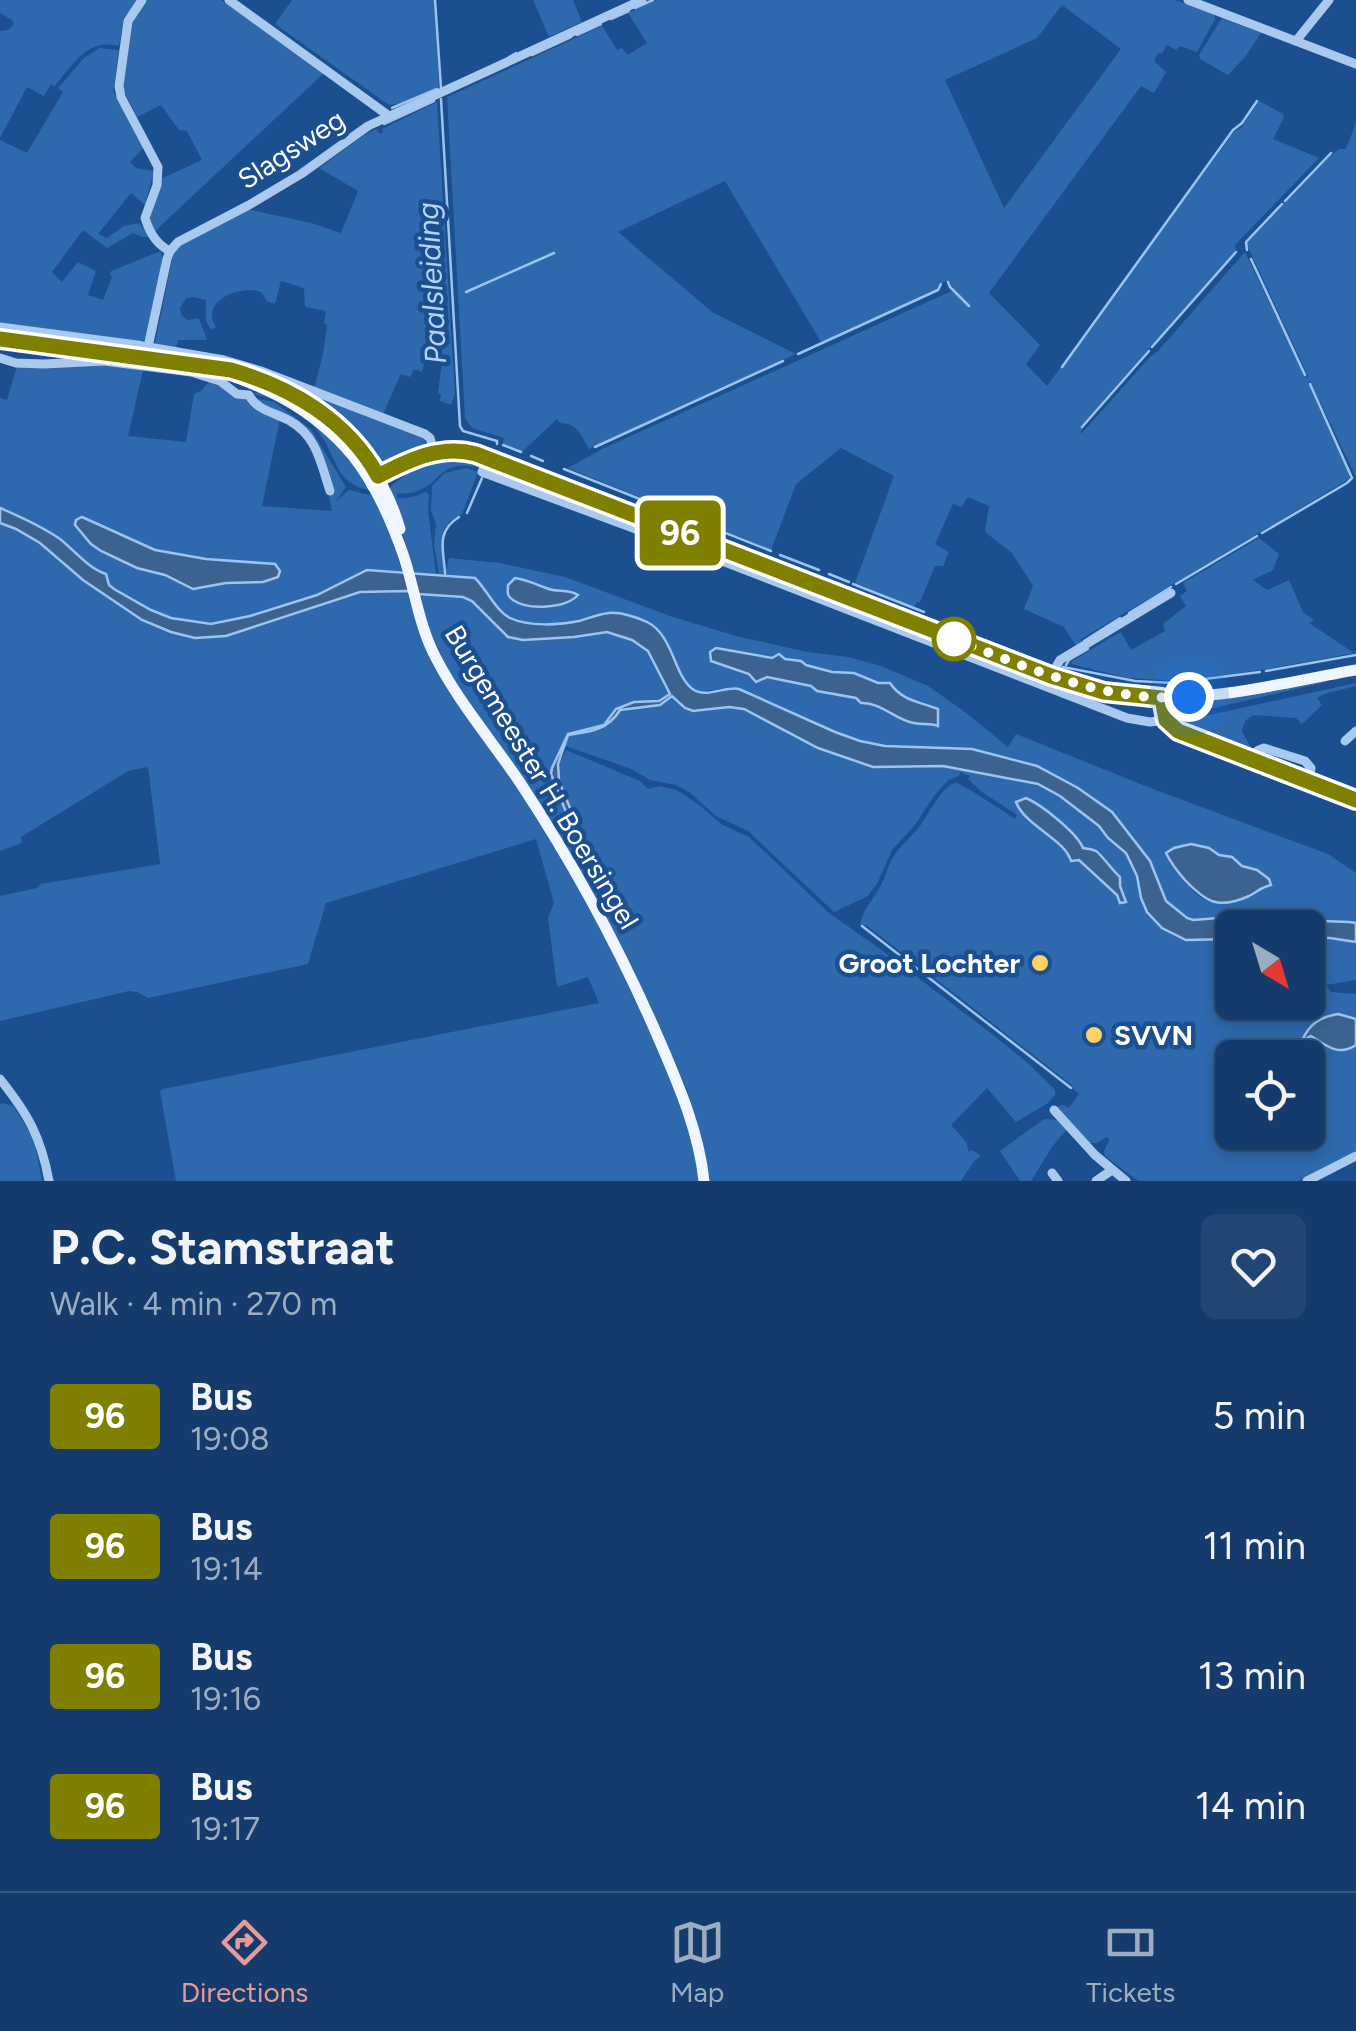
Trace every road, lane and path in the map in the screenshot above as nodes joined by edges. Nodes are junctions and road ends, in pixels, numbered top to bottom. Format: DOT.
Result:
graph roads {
  1 [pos="142,0"];
  2 [pos="229,0"];
  3 [pos="642,0"];
  4 [pos="1188,0"];
  5 [pos="1329,0"];
  6 [pos="1296,41"];
  7 [pos="1356,64"];
  8 [pos="389,116"];
  9 [pos="170,251"];
  10 [pos="0,328"];
  11 [pos="0,339"];
  12 [pos="148,347"];
  13 [pos="0,358"];
  14 [pos="254,386"];
  15 [pos="434,452"];
  16 [pos="488,459"];
  17 [pos="378,482"];
  18 [pos="330,491"];
  19 [pos="1171,593"];
  20 [pos="1356,670"];
  21 [pos="1051,676"];
  22 [pos="1162,698"];
  23 [pos="1166,720"];
  24 [pos="1252,758"];
  25 [pos="1309,780"];
  26 [pos="1356,800"];
  27 [pos="0,1079"];
  28 [pos="10,1092"];
  29 [pos="0,1101"];
  30 [pos="1054,1110"];
  31 [pos="1356,1156"];
  32 [pos="1112,1170"];
  33 [pos="49,1181"];
  34 [pos="704,1181"];
  35 [pos="1096,1181"];
  36 [pos="1126,1181"];
  37 [pos="1307,1181"];
  1 -- 9 [label="street"];
  2 -- 8 [label="street"];
  3 -- 8 [label="street, Slagsweg"];
  4 -- 6 [label="street"];
  5 -- 6 [label="street"];
  6 -- 7 [label="street"];
  8 -- 9 [label="street, Slagsweg"];
  9 -- 12 [label="street"];
  10 -- 12 [label="street"];
  11 -- 14 [label="main road, Burgemeester H. Boersingel"];
  12 -- 15 [label="street"];
  13 -- 14 [label="street"];
  14 -- 17 [label="main road, Burgemeester H. Boersingel"];
  14 -- 18 [label="street"];
  15 -- 16 [label="main road"];
  15 -- 17 [label="main road"];
  16 -- 21 [label="main road"];
  16 -- 23 [label="street"];
  17 -- 34 [label="main road, Burgemeester H. Boersingel"];
  19 -- 21 [label="street"];
  20 -- 22 [label="main road"];
  21 -- 22 [label="main road"];
  22 -- 23 [label="street"];
  23 -- 24 [label="street"];
  24 -- 25 [label="street"];
  24 -- 25 [label="street"];
  25 -- 26 [label="street"];
  27 -- 28 [label="street"];
  28 -- 29 [label="street"];
  28 -- 33 [label="street"];
  30 -- 32 [label="street"];
  31 -- 37 [label="street"];
  32 -- 35 [label="street"];
  32 -- 36 [label="street"];
}
